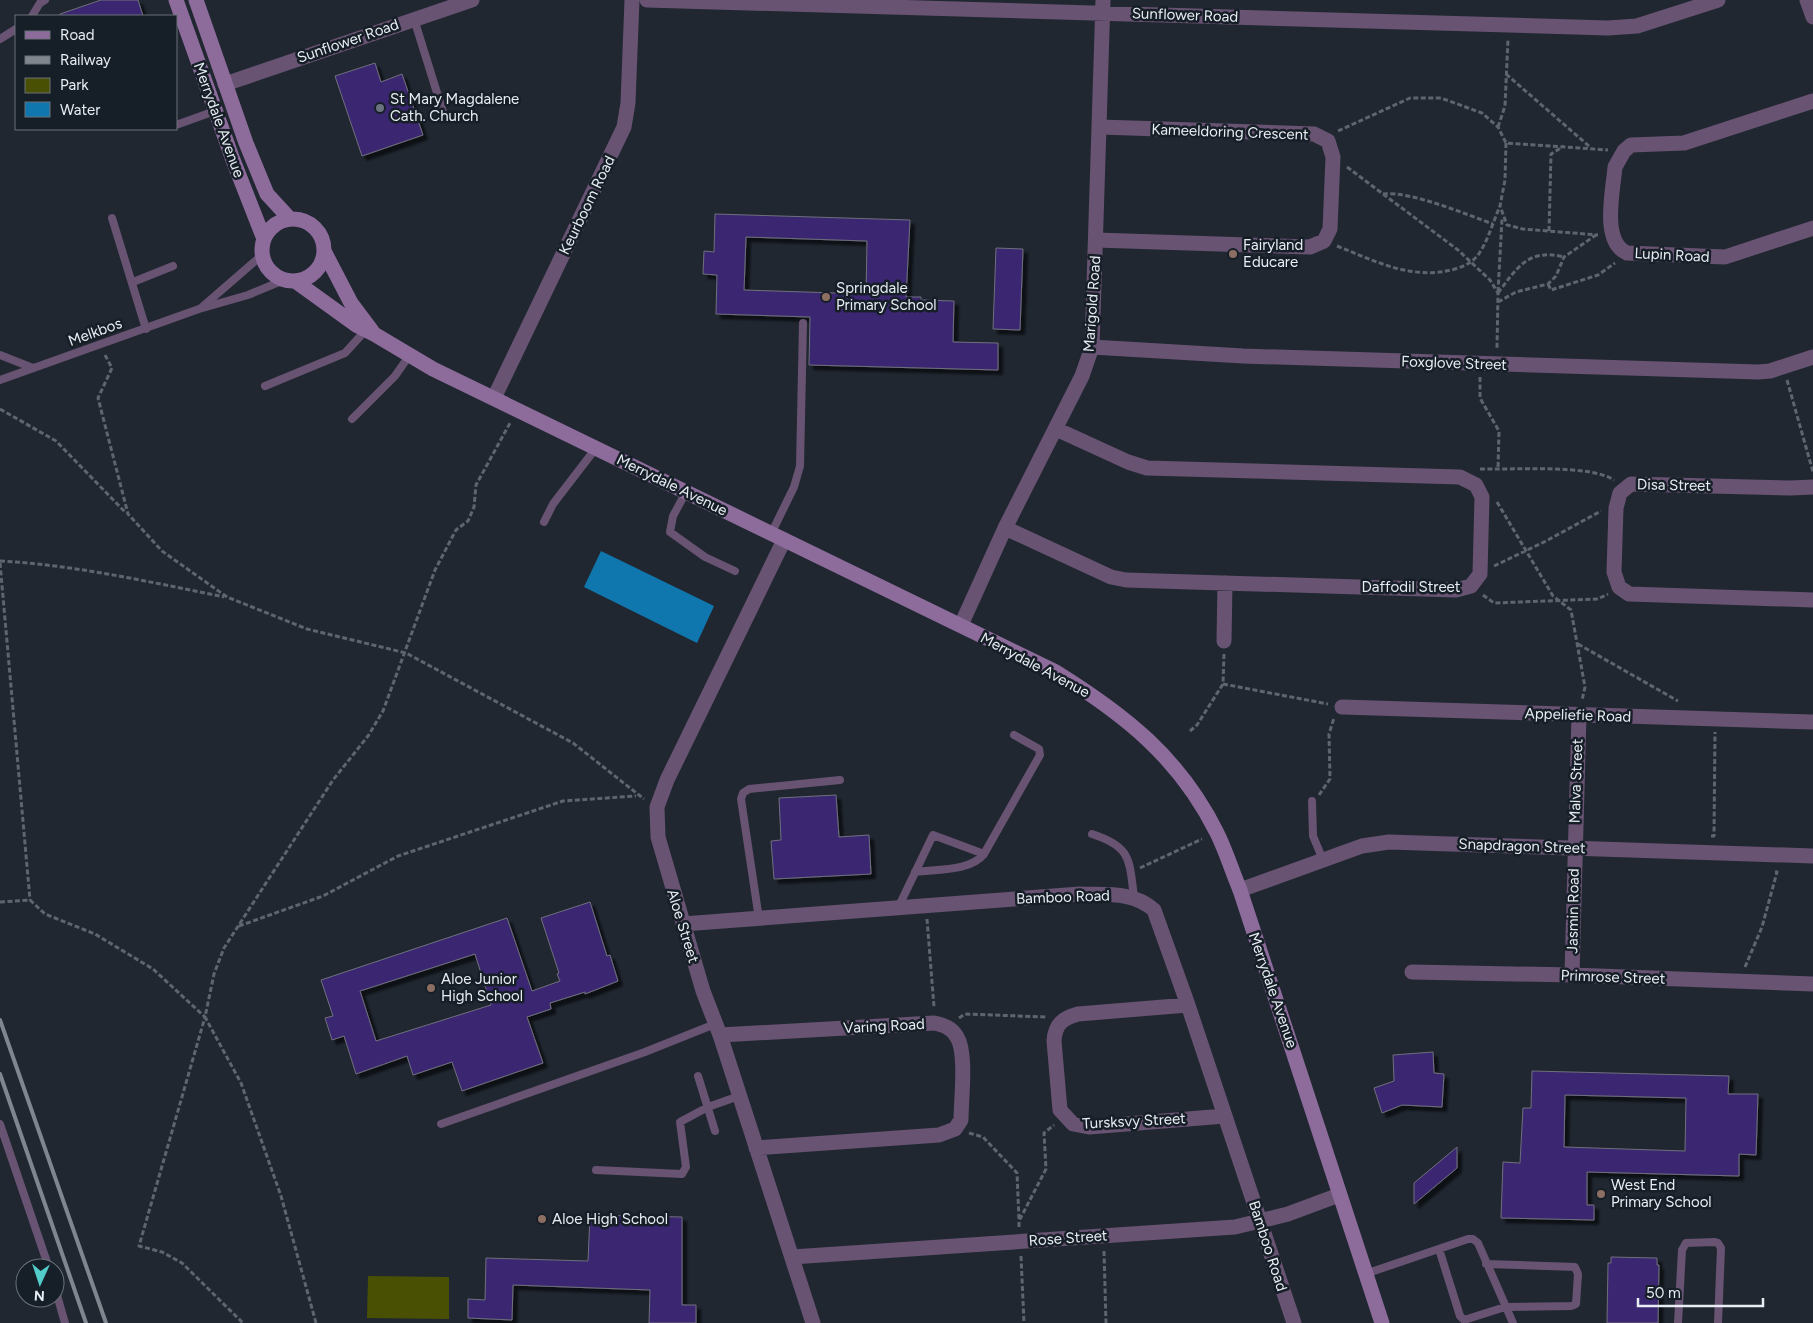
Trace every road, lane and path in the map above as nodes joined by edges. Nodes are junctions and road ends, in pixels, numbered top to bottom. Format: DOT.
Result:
graph roads {
  1 [pos="45,0"];
  2 [pos="176,0"];
  3 [pos="196,0"];
  4 [pos="472,0"];
  5 [pos="632,0"];
  6 [pos="647,0"];
  7 [pos="1718,0"];
  8 [pos="1807,0"];
  9 [pos="1103,6"];
  10 [pos="33,15"];
  11 [pos="1813,17"];
  12 [pos="414,18"];
  13 [pos="1508,25"];
  14 [pos="15,30"];
  15 [pos="0,39"];
  16 [pos="1506,74"];
  17 [pos="225,84"];
  18 [pos="1813,101"];
  19 [pos="215,111"];
  20 [pos="443,112"];
  21 [pos="178,124"];
  22 [pos="1100,127"];
  23 [pos="1498,127"];
  24 [pos="1328,142"];
  25 [pos="1506,143"];
  26 [pos="1565,146"];
  27 [pos="1590,147"];
  28 [pos="1334,157"];
  29 [pos="1618,159"];
  30 [pos="1383,194"];
  31 [pos="1500,206"];
  32 [pos="1502,217"];
  33 [pos="112,218"];
  34 [pos="290,219"];
  35 [pos="1492,224"];
  36 [pos="1813,228"];
  37 [pos="1549,231"];
  38 [pos="1604,235"];
  39 [pos="264,239"];
  40 [pos="1096,240"];
  41 [pos="1324,241"];
  42 [pos="324,251"];
  43 [pos="1627,253"];
  44 [pos="262,255"];
  45 [pos="1564,257"];
  46 [pos="1470,262"];
  47 [pos="173,266"];
  48 [pos="290,280"];
  49 [pos="133,282"];
  50 [pos="1548,284"];
  51 [pos="1498,293"];
  52 [pos="1498,302"];
  53 [pos="199,309"];
  54 [pos="803,323"];
  55 [pos="146,329"];
  56 [pos="370,332"];
  57 [pos="101,345"];
  58 [pos="1092,347"];
  59 [pos="0,355"];
  60 [pos="409,356"];
  61 [pos="1813,357"];
  62 [pos="1480,363"];
  63 [pos="1496,364"];
  64 [pos="1783,367"];
  65 [pos="34,368"];
  66 [pos="0,380"];
  67 [pos="265,386"];
  68 [pos="494,398"];
  69 [pos="0,409"];
  70 [pos="352,419"];
  71 [pos="510,422"];
  72 [pos="1056,429"];
  73 [pos="596,448"];
  74 [pos="1498,469"];
  75 [pos="1813,472"];
  76 [pos="1460,477"];
  77 [pos="1625,487"];
  78 [pos="1813,487"];
  79 [pos="686,492"];
  80 [pos="1482,497"];
  81 [pos="1616,508"];
  82 [pos="128,514"];
  83 [pos="544,522"];
  84 [pos="1005,528"];
  85 [pos="778,537"];
  86 [pos="1526,551"];
  87 [pos="0,562"];
  88 [pos="1481,564"];
  89 [pos="735,571"];
  90 [pos="1225,583"];
  91 [pos="1471,586"];
  92 [pos="1619,587"];
  93 [pos="227,597"];
  94 [pos="1813,600"];
  95 [pos="1560,602"];
  96 [pos="961,626"];
  97 [pos="1224,641"];
  98 [pos="1578,644"];
  99 [pos="406,653"];
  100 [pos="1223,684"];
  101 [pos="1342,707"];
  102 [pos="1579,715"];
  103 [pos="1681,718"];
  104 [pos="1813,722"];
  105 [pos="1715,728"];
  106 [pos="1190,731"];
  107 [pos="1014,734"];
  108 [pos="840,780"];
  109 [pos="637,796"];
  110 [pos="1312,802"];
  111 [pos="658,807"];
  112 [pos="1092,834"];
  113 [pos="1706,836"];
  114 [pos="1202,839"];
  115 [pos="1574,848"];
  116 [pos="984,854"];
  117 [pos="1813,856"];
  118 [pos="1323,860"];
  119 [pos="1136,870"];
  120 [pos="915,872"];
  121 [pos="1768,872"];
  122 [pos="1240,890"];
  123 [pos="1134,897"];
  124 [pos="30,900"];
  125 [pos="0,902"];
  126 [pos="926,906"];
  127 [pos="898,908"];
  128 [pos="759,919"];
  129 [pos="683,924"];
  130 [pos="239,926"];
  131 [pos="1412,972"];
  132 [pos="1572,975"];
  133 [pos="1730,981"];
  134 [pos="1813,984"];
  135 [pos="1188,1004"];
  136 [pos="205,1017"];
  137 [pos="1066,1017"];
  138 [pos="940,1024"];
  139 [pos="717,1030"];
  140 [pos="698,1076"];
  141 [pos="739,1096"];
  142 [pos="708,1107"];
  143 [pos="1225,1116"];
  144 [pos="1064,1117"];
  145 [pos="0,1124"];
  146 [pos="441,1124"];
  147 [pos="955,1129"];
  148 [pos="715,1131"];
  149 [pos="756,1148"];
  150 [pos="596,1170"];
  151 [pos="1340,1195"];
  152 [pos="1019,1221"];
  153 [pos="1260,1222"];
  154 [pos="1103,1236"];
  155 [pos="1021,1242"];
  156 [pos="1439,1250"];
  157 [pos="792,1257"];
  158 [pos="46,1258"];
  159 [pos="1486,1264"];
  160 [pos="1365,1274"];
  161 [pos="1506,1307"];
  162 [pos="61,1308"];
  163 [pos="65,1323"];
  164 [pos="244,1323"];
  165 [pos="316,1323"];
  166 [pos="813,1323"];
  167 [pos="1024,1323"];
  168 [pos="1106,1323"];
  169 [pos="1294,1323"];
  170 [pos="1382,1323"];
  171 [pos="1513,1323"];
  172 [pos="1678,1323"];
  173 [pos="1718,1323"];
  1 -- 10 [label="lane"];
  2 -- 19 [label="street, Merrydale Avenue"];
  3 -- 17 [label="street, Merrydale Avenue"];
  4 -- 12 [label="street, Sunflower Road"];
  5 -- 68 [label="street, Keurboom Road"];
  6 -- 9 [label="street, Sunflower Road"];
  7 -- 13 [label="street, Sunflower Road"];
  8 -- 11 [label="street"];
  9 -- 13 [label="street, Sunflower Road"];
  9 -- 22 [label="street, Marigold Road"];
  12 -- 17 [label="street, Sunflower Road"];
  12 -- 20 [label="lane"];
  13 -- 16 [label="path"];
  14 -- 15 [label="lane"];
  16 -- 23 [label="path"];
  16 -- 27 [label="path"];
  17 -- 34 [label="street, Merrydale Avenue"];
  18 -- 29 [label="street"];
  19 -- 21 [label="lane"];
  19 -- 39 [label="street, Merrydale Avenue"];
  22 -- 24 [label="street, Kameeldoring Crescent"];
  22 -- 40 [label="street, Marigold Road"];
  23 -- 24 [label="path"];
  23 -- 25 [label="path"];
  24 -- 28 [label="street, Kameeldoring Crescent"];
  25 -- 26 [label="path"];
  25 -- 31 [label="path"];
  26 -- 27 [label="path"];
  26 -- 37 [label="path"];
  27 -- 29 [label="path"];
  28 -- 30 [label="path"];
  28 -- 41 [label="street, Kameeldoring Crescent"];
  29 -- 38 [label="street"];
  30 -- 35 [label="path"];
  30 -- 46 [label="path"];
  31 -- 32 [label="path"];
  31 -- 35 [label="path"];
  32 -- 37 [label="path"];
  32 -- 51 [label="path"];
  33 -- 49 [label="lane"];
  34 -- 39 [label="street"];
  34 -- 42 [label="street"];
  35 -- 46 [label="path"];
  36 -- 43 [label="street, Lupin Road"];
  37 -- 38 [label="path"];
  38 -- 43 [label="street, Lupin Road"];
  38 -- 45 [label="path"];
  39 -- 44 [label="street"];
  40 -- 41 [label="street"];
  40 -- 58 [label="street, Marigold Road"];
  41 -- 46 [label="path"];
  42 -- 48 [label="street"];
  42 -- 56 [label="street, Merrydale Avenue"];
  43 -- 50 [label="path"];
  44 -- 48 [label="street"];
  44 -- 53 [label="lane, Melkbos"];
  45 -- 50 [label="path"];
  45 -- 51 [label="path"];
  46 -- 51 [label="path"];
  47 -- 49 [label="lane"];
  48 -- 53 [label="lane, Melkbos"];
  48 -- 56 [label="street, Merrydale Avenue"];
  49 -- 55 [label="lane"];
  50 -- 52 [label="path"];
  51 -- 52 [label="path"];
  52 -- 63 [label="path"];
  53 -- 55 [label="lane, Melkbos"];
  54 -- 85 [label="lane"];
  55 -- 57 [label="lane, Melkbos"];
  56 -- 60 [label="street, Merrydale Avenue"];
  56 -- 67 [label="lane"];
  57 -- 65 [label="lane, Melkbos"];
  57 -- 82 [label="path"];
  58 -- 62 [label="street, Foxglove Street"];
  58 -- 72 [label="street, Marigold Road"];
  59 -- 65 [label="lane"];
  60 -- 68 [label="street, Merrydale Avenue"];
  60 -- 70 [label="lane"];
  61 -- 64 [label="street, Foxglove Street"];
  62 -- 63 [label="street, Foxglove Street"];
  62 -- 74 [label="path"];
  63 -- 64 [label="street, Foxglove Street"];
  64 -- 75 [label="path"];
  65 -- 66 [label="lane, Melkbos"];
  68 -- 73 [label="street, Merrydale Avenue"];
  69 -- 82 [label="path"];
  71 -- 99 [label="path"];
  72 -- 76 [label="street"];
  72 -- 84 [label="street, Marigold Road"];
  73 -- 79 [label="street, Merrydale Avenue"];
  73 -- 83 [label="lane"];
  74 -- 76 [label="path"];
  74 -- 77 [label="path"];
  76 -- 80 [label="street"];
  77 -- 78 [label="street, Disa Street"];
  77 -- 81 [label="street, Disa Street"];
  79 -- 85 [label="street, Merrydale Avenue"];
  79 -- 89 [label="lane"];
  80 -- 86 [label="path"];
  80 -- 88 [label="street, Daffodil Street"];
  81 -- 86 [label="path"];
  81 -- 92 [label="street, Disa Street"];
  82 -- 93 [label="path"];
  84 -- 90 [label="street, Daffodil Street"];
  84 -- 96 [label="street, Marigold Road"];
  85 -- 96 [label="street, Merrydale Avenue"];
  85 -- 111 [label="street, Aloe Street"];
  86 -- 88 [label="path"];
  86 -- 95 [label="path"];
  87 -- 93 [label="path"];
  87 -- 124 [label="path"];
  88 -- 91 [label="street, Daffodil Street"];
  90 -- 91 [label="street, Daffodil Street"];
  90 -- 97 [label="street"];
  91 -- 95 [label="path"];
  92 -- 94 [label="street"];
  92 -- 95 [label="path"];
  93 -- 99 [label="path"];
  95 -- 98 [label="path"];
  96 -- 122 [label="street, Merrydale Avenue"];
  97 -- 100 [label="path"];
  98 -- 102 [label="path"];
  98 -- 103 [label="path"];
  99 -- 109 [label="path"];
  99 -- 130 [label="path"];
  100 -- 101 [label="path"];
  100 -- 106 [label="path"];
  101 -- 102 [label="street, Appeliefie Road"];
  101 -- 110 [label="path"];
  102 -- 103 [label="street, Appeliefie Road"];
  102 -- 115 [label="street, Malva Street"];
  103 -- 104 [label="street, Appeliefie Road"];
  105 -- 113 [label="path"];
  107 -- 116 [label="lane"];
  108 -- 128 [label="lane"];
  109 -- 111 [label="path"];
  109 -- 130 [label="path"];
  110 -- 118 [label="lane"];
  111 -- 129 [label="street, Aloe Street"];
  112 -- 123 [label="lane"];
  114 -- 119 [label="path"];
  115 -- 117 [label="street, Snapdragon Street"];
  115 -- 118 [label="street, Snapdragon Street"];
  115 -- 132 [label="street, Jasmin Road"];
  116 -- 120 [label="lane"];
  116 -- 120 [label="lane"];
  118 -- 122 [label="street, Snapdragon Street"];
  120 -- 127 [label="lane"];
  121 -- 133 [label="path"];
  122 -- 151 [label="street, Merrydale Avenue"];
  123 -- 126 [label="street, Bamboo Road"];
  123 -- 135 [label="street, Bamboo Road"];
  124 -- 125 [label="path"];
  124 -- 136 [label="path"];
  126 -- 127 [label="street, Bamboo Road"];
  126 -- 138 [label="path"];
  127 -- 128 [label="street, Bamboo Road"];
  128 -- 129 [label="street, Bamboo Road"];
  129 -- 139 [label="street, Aloe Street"];
  130 -- 136 [label="path"];
  131 -- 132 [label="street, Primrose Street"];
  132 -- 133 [label="street, Primrose Street"];
  133 -- 134 [label="street, Primrose Street"];
  135 -- 137 [label="street"];
  135 -- 143 [label="street, Bamboo Road"];
  136 -- 164 [label="path"];
  136 -- 165 [label="path"];
  137 -- 138 [label="path"];
  137 -- 144 [label="street, Tursksvy Street"];
  138 -- 139 [label="street, Varing Road"];
  138 -- 147 [label="street, Varing Road"];
  139 -- 141 [label="street, Aloe Street"];
  139 -- 146 [label="lane"];
  140 -- 142 [label="lane"];
  141 -- 142 [label="lane"];
  141 -- 149 [label="street, Aloe Street"];
  142 -- 148 [label="lane"];
  142 -- 150 [label="lane"];
  143 -- 144 [label="street, Tursksvy Street"];
  143 -- 153 [label="street, Bamboo Road"];
  144 -- 152 [label="path"];
  145 -- 158 [label="lane"];
  147 -- 149 [label="street"];
  147 -- 152 [label="path"];
  149 -- 157 [label="street, Aloe Street"];
  151 -- 153 [label="street, Rose Street"];
  151 -- 160 [label="street, Merrydale Avenue"];
  152 -- 155 [label="path"];
  153 -- 154 [label="street, Rose Street"];
  153 -- 169 [label="street, Bamboo Road"];
  154 -- 155 [label="street, Rose Street"];
  154 -- 168 [label="path"];
  155 -- 157 [label="street, Rose Street"];
  155 -- 167 [label="path"];
  156 -- 159 [label="lane"];
  156 -- 160 [label="lane"];
  156 -- 161 [label="lane"];
  157 -- 166 [label="street, Aloe Street"];
  159 -- 161 [label="lane"];
  159 -- 161 [label="lane"];
  160 -- 170 [label="street, Merrydale Avenue"];
  161 -- 171 [label="lane"];
  162 -- 163 [label="lane"];
  172 -- 173 [label="lane"];
}
